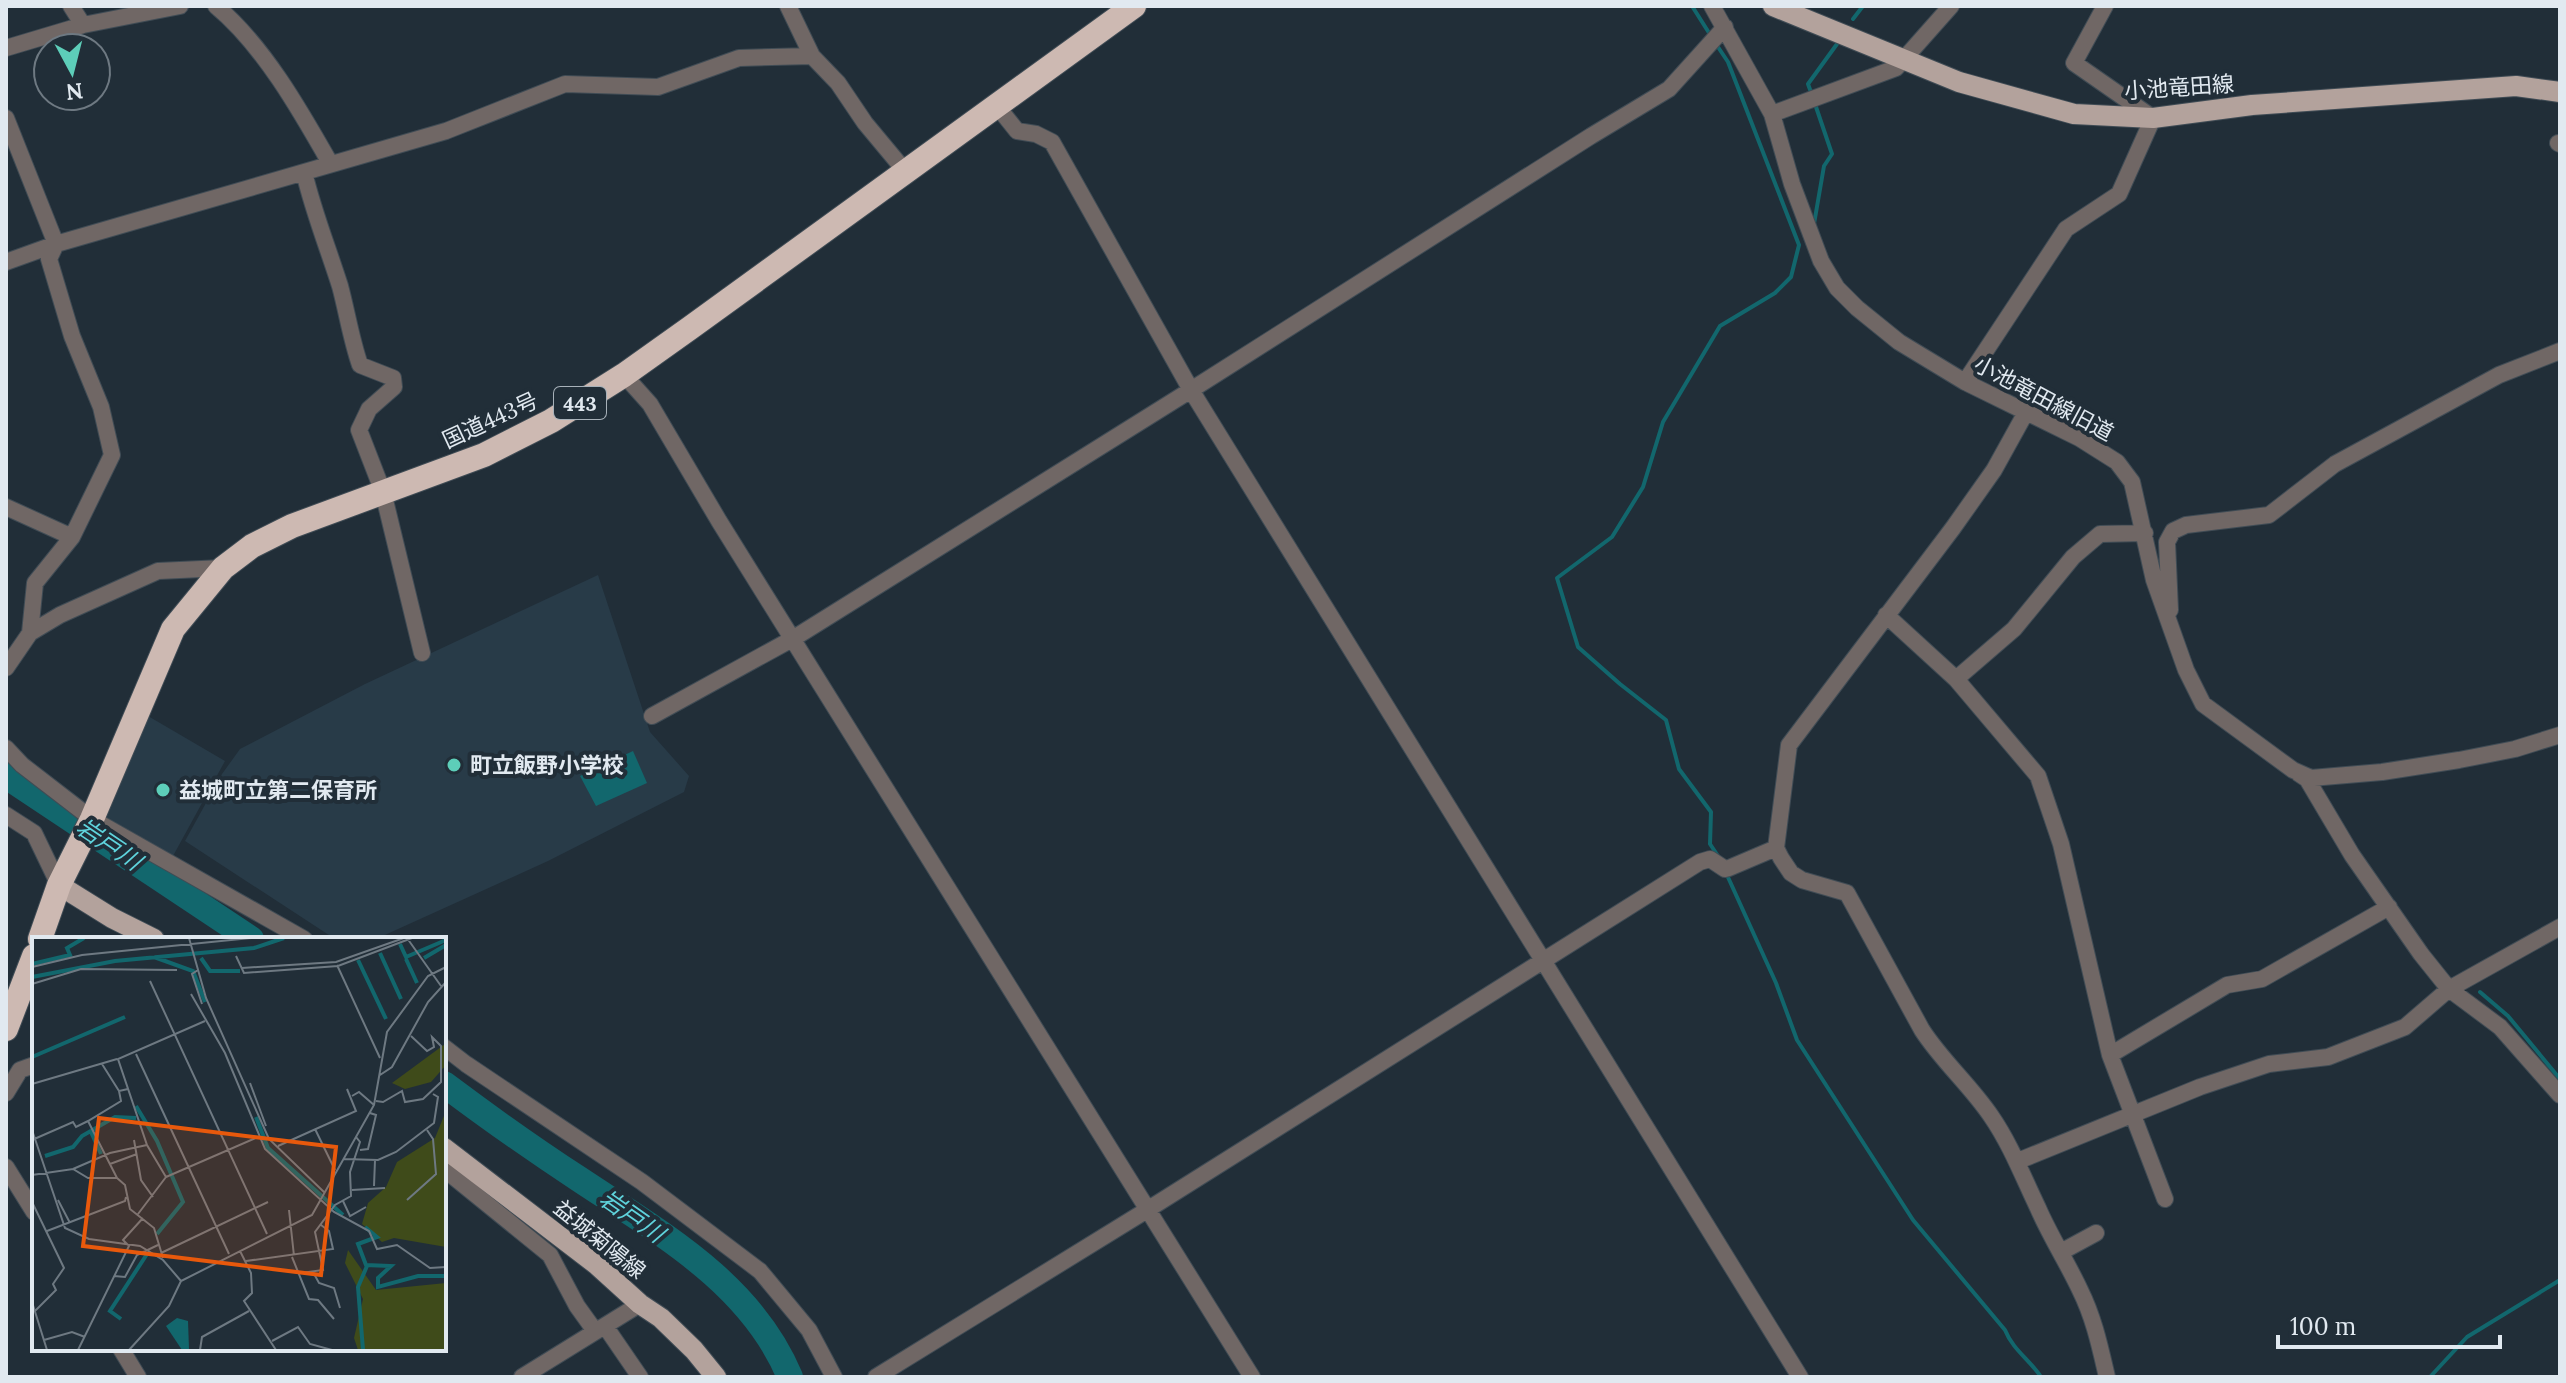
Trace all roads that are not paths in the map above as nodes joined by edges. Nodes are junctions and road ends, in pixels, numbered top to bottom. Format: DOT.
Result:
graph roads {
  1 [pos="71,6"];
  2 [pos="180,6"];
  3 [pos="216,6"];
  4 [pos="788,6"];
  5 [pos="1134,6"];
  6 [pos="1712,6"];
  7 [pos="1773,6"];
  8 [pos="1951,6"];
  9 [pos="2105,6"];
  10 [pos="83,25"];
  11 [pos="1717,36"];
  12 [pos="6,48"];
  13 [pos="812,56"];
  14 [pos="1903,59"];
  15 [pos="2560,92"];
  16 [pos="997,106"];
  17 [pos="1772,114"];
  18 [pos="6,118"];
  19 [pos="2153,118"];
  20 [pos="330,163"];
  21 [pos="905,171"];
  22 [pos="304,172"];
  23 [pos="56,244"];
  24 [pos="6,262"];
  25 [pos="2560,351"];
  26 [pos="624,375"];
  27 [pos="1965,382"];
  28 [pos="1191,390"];
  29 [pos="2025,414"];
  30 [pos="383,492"];
  31 [pos="6,507"];
  32 [pos="2145,533"];
  33 [pos="72,537"];
  34 [pos="223,568"];
  35 [pos="1886,615"];
  36 [pos="2171,628"];
  37 [pos="30,633"];
  38 [pos="794,638"];
  39 [pos="422,653"];
  40 [pos="9,660"];
  41 [pos="1956,679"];
  42 [pos="652,716"];
  43 [pos="2560,735"];
  44 [pos="6,748"];
  45 [pos="2293,770"];
  46 [pos="6,815"];
  47 [pos="92,819"];
  48 [pos="1776,848"];
  49 [pos="63,877"];
  50 [pos="2389,907"];
  51 [pos="2560,927"];
  52 [pos="41,937"];
  53 [pos="150,937"];
  54 [pos="300,937"];
  55 [pos="1543,960"];
  56 [pos="32,961"];
  57 [pos="2449,989"];
  58 [pos="6,1029"];
  59 [pos="446,1049"];
  60 [pos="2110,1055"];
  61 [pos="32,1066"];
  62 [pos="6,1093"];
  63 [pos="2560,1095"];
  64 [pos="2132,1114"];
  65 [pos="446,1150"];
  66 [pos="2018,1161"];
  67 [pos="6,1167"];
  68 [pos="446,1171"];
  69 [pos="2165,1199"];
  70 [pos="32,1209"];
  71 [pos="1147,1210"];
  72 [pos="2096,1233"];
  73 [pos="2061,1252"];
  74 [pos="640,1304"];
  75 [pos="600,1328"];
  76 [pos="122,1351"];
  77 [pos="138,1377"];
  78 [pos="522,1377"];
  79 [pos="640,1377"];
  80 [pos="716,1377"];
  81 [pos="834,1377"];
  82 [pos="876,1377"];
  83 [pos="1252,1377"];
  84 [pos="1800,1377"];
  85 [pos="2107,1377"];
  1 -- 10 [label="street"];
  2 -- 10 [label="street"];
  3 -- 20 [label="street"];
  4 -- 13 [label="street"];
  5 -- 16 [label="highway, 国道443号 / 443"];
  6 -- 11 [label="street, 小池竜田線旧道"];
  7 -- 14 [label="main road, 小池竜田線"];
  8 -- 14 [label="street"];
  9 -- 19 [label="street"];
  10 -- 12 [label="street"];
  11 -- 17 [label="street, 小池竜田線旧道"];
  11 -- 28 [label="street"];
  13 -- 20 [label="street"];
  13 -- 21 [label="street"];
  14 -- 17 [label="street"];
  14 -- 19 [label="main road, 小池竜田線"];
  15 -- 19 [label="main road, 小池竜田線"];
  16 -- 21 [label="highway, 国道443号 / 443"];
  16 -- 28 [label="street"];
  17 -- 27 [label="street, 小池竜田線旧道"];
  18 -- 23 [label="street"];
  19 -- 27 [label="street"];
  20 -- 22 [label="street"];
  21 -- 26 [label="highway, 国道443号 / 443"];
  22 -- 23 [label="street"];
  22 -- 30 [label="street"];
  23 -- 24 [label="street"];
  23 -- 33 [label="street"];
  25 -- 36 [label="street"];
  26 -- 30 [label="highway, 国道443号 / 443"];
  26 -- 38 [label="street"];
  27 -- 29 [label="street, 小池竜田線旧道"];
  28 -- 38 [label="street"];
  28 -- 55 [label="street"];
  29 -- 32 [label="street, 小池竜田線旧道"];
  29 -- 35 [label="street"];
  30 -- 34 [label="highway, 国道443号 / 443"];
  30 -- 39 [label="street"];
  31 -- 33 [label="street"];
  32 -- 36 [label="street, 小池竜田線旧道"];
  32 -- 41 [label="street"];
  33 -- 37 [label="street"];
  34 -- 37 [label="street"];
  34 -- 47 [label="highway, 国道443号 / 443"];
  35 -- 41 [label="street"];
  35 -- 48 [label="street"];
  36 -- 45 [label="street, 小池竜田線旧道"];
  37 -- 40 [label="street"];
  38 -- 42 [label="street"];
  38 -- 71 [label="street"];
  41 -- 60 [label="street"];
  43 -- 45 [label="street, 小池竜田線旧道"];
  44 -- 47 [label="street"];
  45 -- 50 [label="street"];
  46 -- 49 [label="street"];
  47 -- 49 [label="highway, 国道443号 / 443"];
  47 -- 54 [label="street"];
  48 -- 55 [label="street"];
  48 -- 66 [label="street"];
  49 -- 52 [label="highway, 国道443号 / 443"];
  49 -- 53 [label="main road"];
  50 -- 57 [label="street"];
  50 -- 60 [label="street"];
  51 -- 57 [label="street"];
  55 -- 71 [label="street"];
  55 -- 84 [label="street"];
  56 -- 58 [label="highway"];
  57 -- 63 [label="street"];
  57 -- 64 [label="street"];
  59 -- 81 [label="street"];
  60 -- 64 [label="street"];
  61 -- 62 [label="street"];
  64 -- 66 [label="street"];
  64 -- 69 [label="street"];
  65 -- 74 [label="main road, 益城菊陽線"];
  66 -- 73 [label="street"];
  67 -- 70 [label="street"];
  68 -- 75 [label="street"];
  71 -- 82 [label="street"];
  71 -- 83 [label="street"];
  72 -- 73 [label="street"];
  73 -- 85 [label="street"];
  74 -- 75 [label="street"];
  74 -- 80 [label="main road, 益城菊陽線"];
  75 -- 78 [label="street"];
  75 -- 79 [label="street"];
  76 -- 77 [label="street"];
}
